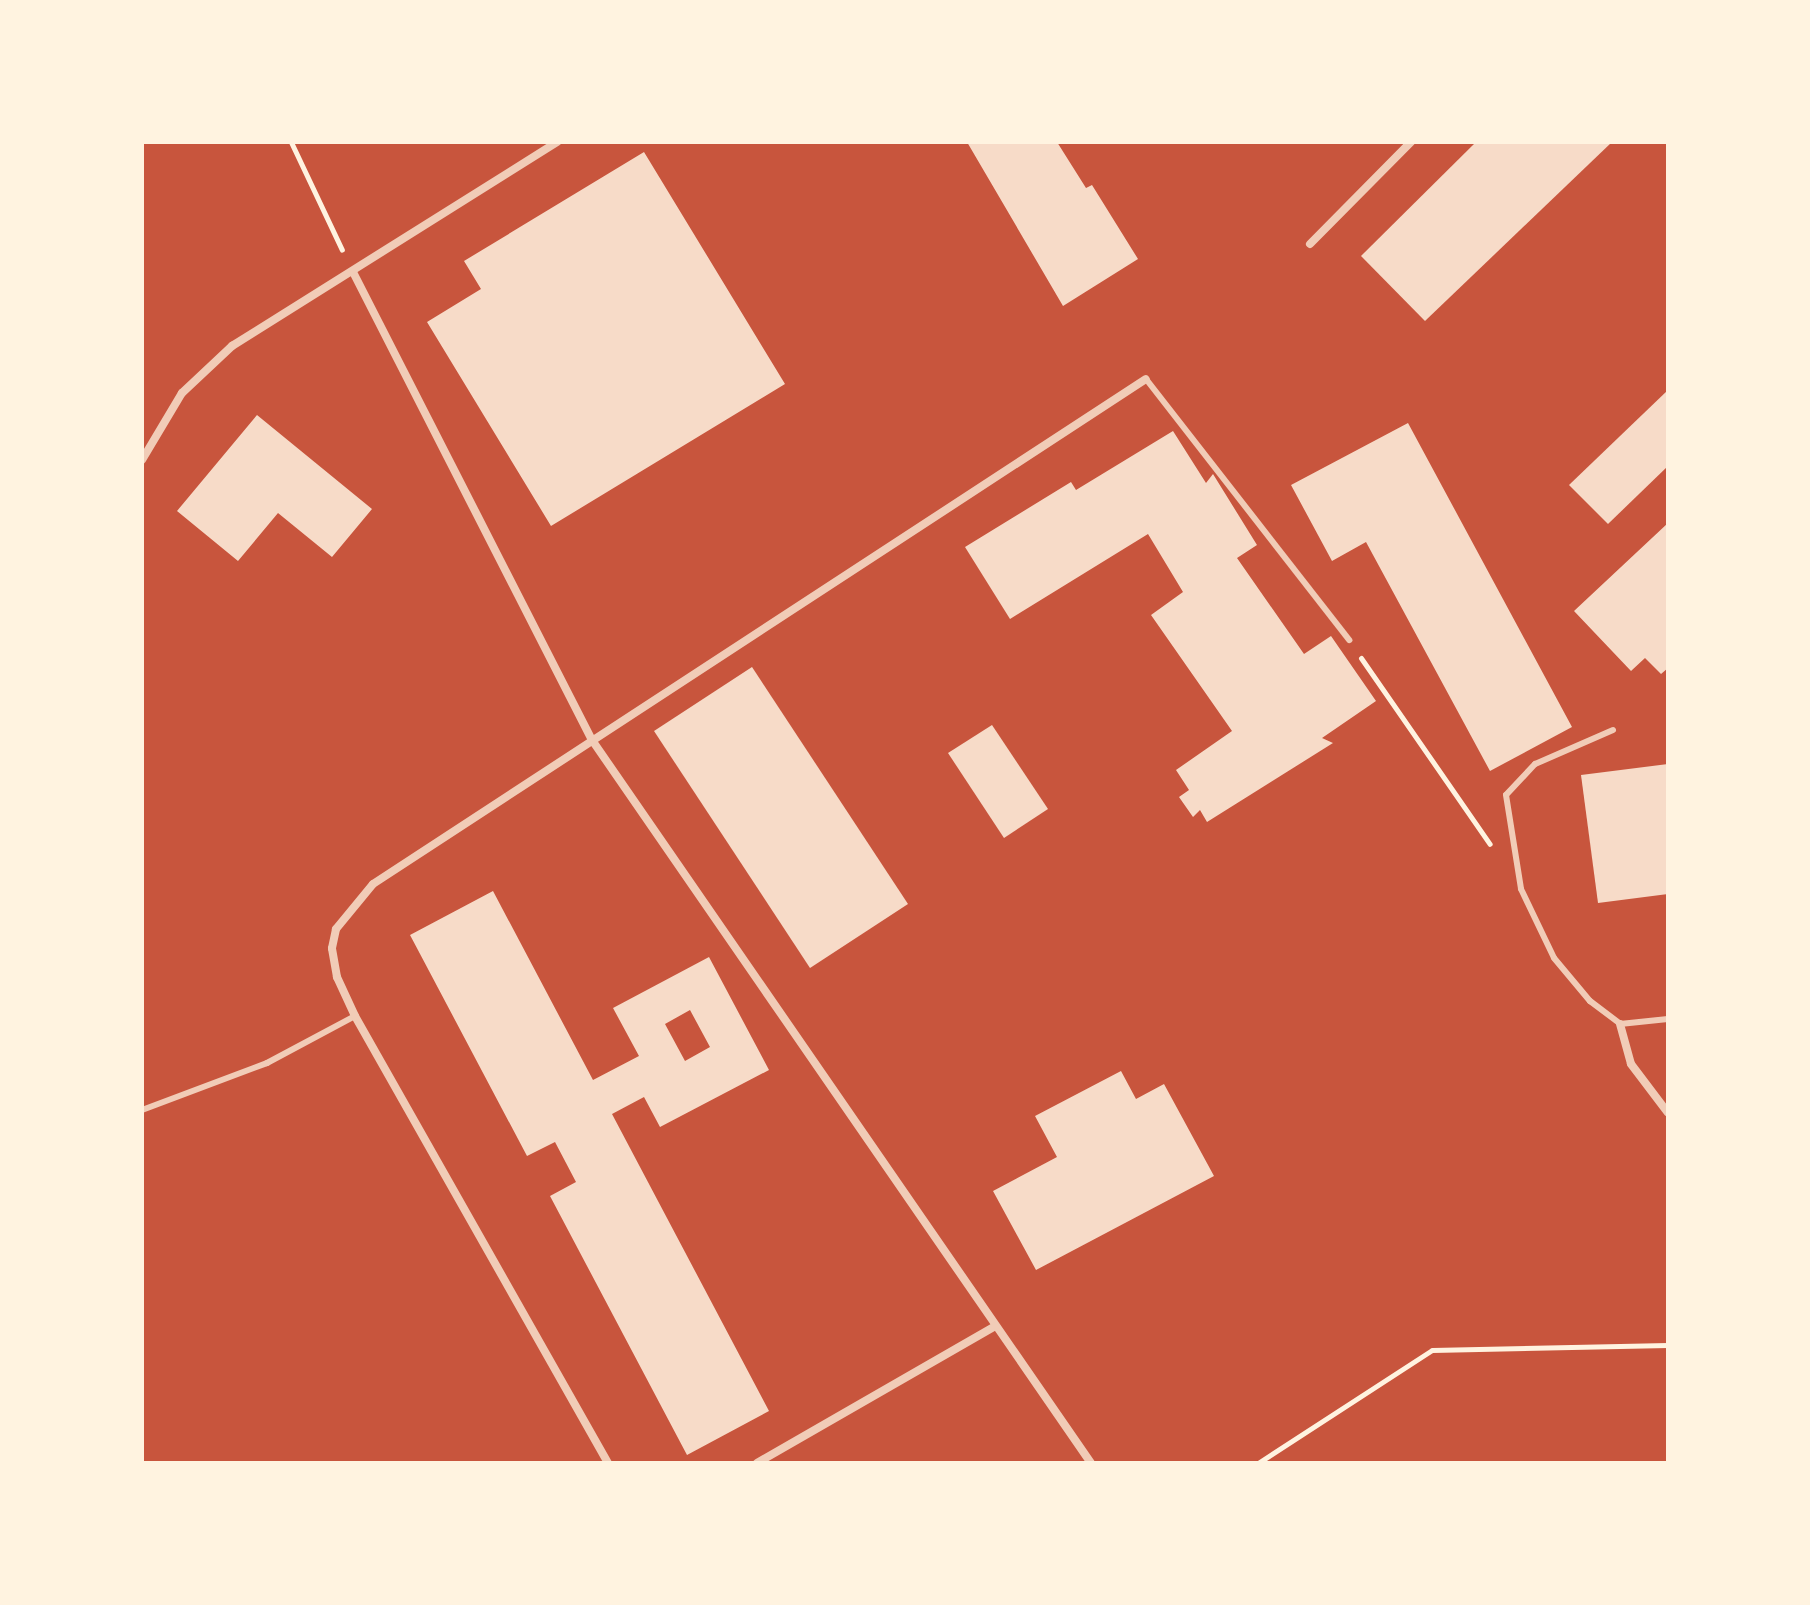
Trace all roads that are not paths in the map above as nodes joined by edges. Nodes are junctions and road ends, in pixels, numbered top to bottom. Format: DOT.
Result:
graph roads {
  1 [pos="557,142"];
  2 [pos="1411,142"];
  3 [pos="1310,244"];
  4 [pos="353,272"];
  5 [pos="1146,379"];
  6 [pos="142,460"];
  7 [pos="1349,640"];
  8 [pos="1613,730"];
  9 [pos="592,740"];
  10 [pos="355,1016"];
  11 [pos="1668,1019"];
  12 [pos="1620,1024"];
  13 [pos="142,1110"];
  14 [pos="1668,1113"];
  15 [pos="995,1326"];
  16 [pos="608,1463"];
  17 [pos="757,1463"];
  18 [pos="1091,1463"];
  1 -- 4 [label="street"];
  2 -- 3 [label="street"];
  4 -- 6 [label="street"];
  4 -- 9 [label="street"];
  5 -- 7 [label="lane"];
  5 -- 9 [label="street"];
  8 -- 12 [label="lane"];
  9 -- 10 [label="street"];
  9 -- 15 [label="street"];
  10 -- 13 [label="lane"];
  10 -- 16 [label="street"];
  11 -- 12 [label="lane"];
  12 -- 14 [label="street"];
  15 -- 17 [label="street"];
  15 -- 18 [label="street"];
}
